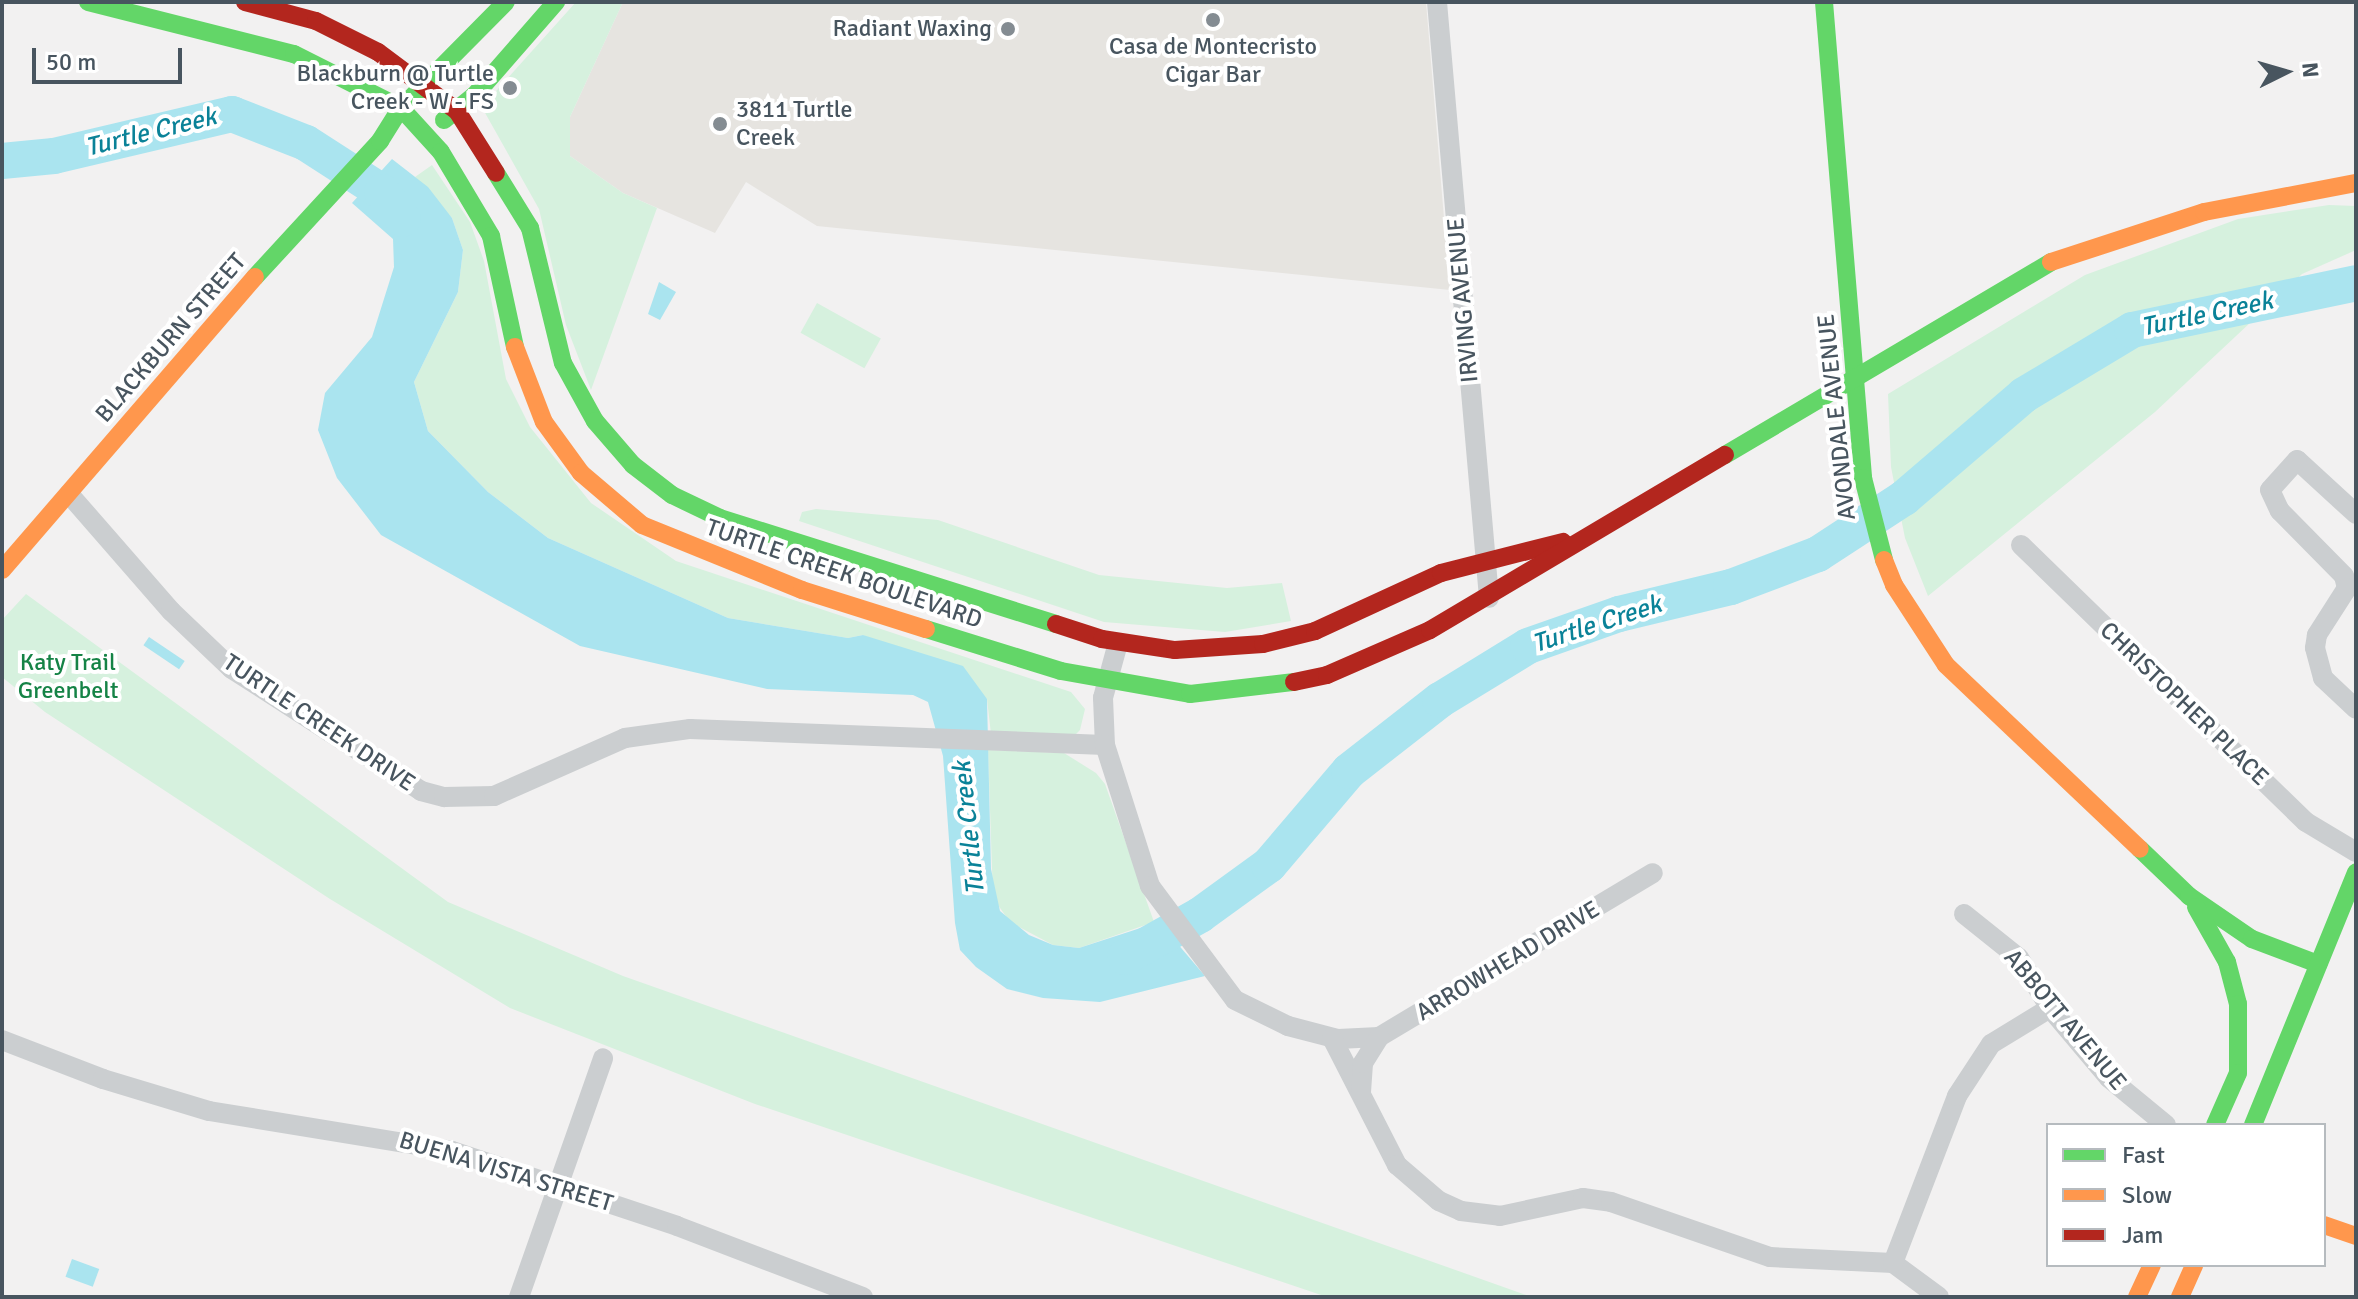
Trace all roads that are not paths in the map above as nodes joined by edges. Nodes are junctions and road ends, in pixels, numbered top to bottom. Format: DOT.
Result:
graph roads {
  1 [pos="245,2"];
  2 [pos="506,2"];
  3 [pos="556,2"];
  4 [pos="1437,2"];
  5 [pos="1824,2"];
  6 [pos="93,3"];
  7 [pos="425,83"];
  8 [pos="401,108"];
  9 [pos="457,111"];
  10 [pos="425,131"];
  11 [pos="380,141"];
  12 [pos="2356,183"];
  13 [pos="1856,381"];
  14 [pos="69,494"];
  15 [pos="2356,514"];
  16 [pos="770,536"];
  17 [pos="1581,539"];
  18 [pos="2021,545"];
  19 [pos="1485,559"];
  20 [pos="2,570"];
  21 [pos="756,573"];
  22 [pos="2351,580"];
  23 [pos="1489,598"];
  24 [pos="1118,643"];
  25 [pos="1321,653"];
  26 [pos="1107,683"];
  27 [pos="2356,709"];
  28 [pos="1105,745"];
  29 [pos="2356,852"];
  30 [pos="2356,872"];
  31 [pos="1653,873"];
  32 [pos="2189,896"];
  33 [pos="1964,914"];
  34 [pos="2318,964"];
  35 [pos="2050,1008"];
  36 [pos="1369,1037"];
  37 [pos="1332,1038"];
  38 [pos="2,1040"];
  39 [pos="603,1058"];
  40 [pos="1361,1095"];
  41 [pos="2164,1123"];
  42 [pos="2216,1123"];
  43 [pos="2254,1123"];
  44 [pos="559,1186"];
  45 [pos="2326,1226"];
  46 [pos="2356,1236"];
  47 [pos="1893,1263"];
  48 [pos="2151,1267"];
  49 [pos="2193,1267"];
  50 [pos="519,1297"];
  51 [pos="863,1297"];
  52 [pos="1939,1297"];
  53 [pos="2137,1297"];
  54 [pos="2180,1297"];
  1 -- 7 [label="main road, TURTLE CREEK BOULEVARD"];
  2 -- 7 [label="main road, BLACKBURN STREET"];
  3 -- 9 [label="main road"];
  4 -- 19 [label="street, IRVING AVENUE"];
  5 -- 13 [label="main road, AVONDALE AVENUE"];
  6 -- 8 [label="main road, TURTLE CREEK BOULEVARD"];
  7 -- 8 [label="main road, BLACKBURN STREET"];
  7 -- 9 [label="main road, TURTLE CREEK BOULEVARD"];
  8 -- 10 [label="main road, TURTLE CREEK BOULEVARD"];
  8 -- 11 [label="main road, BLACKBURN STREET"];
  9 -- 10 [label="main road"];
  9 -- 16 [label="main road, TURTLE CREEK BOULEVARD"];
  10 -- 11 [label="main road"];
  10 -- 21 [label="main road, TURTLE CREEK BOULEVARD"];
  11 -- 14 [label="main road, BLACKBURN STREET"];
  12 -- 13 [label="main road, TURTLE CREEK BOULEVARD"];
  13 -- 17 [label="main road, TURTLE CREEK BOULEVARD"];
  13 -- 32 [label="main road, AVONDALE AVENUE"];
  14 -- 20 [label="main road, BLACKBURN STREET"];
  14 -- 28 [label="street, TURTLE CREEK DRIVE"];
  15 -- 22 [label="street"];
  16 -- 21 [label="main road"];
  16 -- 24 [label="main road, TURTLE CREEK BOULEVARD"];
  17 -- 19 [label="main road, TURTLE CREEK BOULEVARD"];
  17 -- 23 [label="main road, TURTLE CREEK BOULEVARD"];
  18 -- 29 [label="street, CHRISTOPHER PLACE"];
  19 -- 23 [label="street, IRVING AVENUE"];
  19 -- 25 [label="main road, TURTLE CREEK BOULEVARD"];
  21 -- 26 [label="main road, TURTLE CREEK BOULEVARD"];
  22 -- 27 [label="street"];
  23 -- 25 [label="main road, TURTLE CREEK BOULEVARD"];
  24 -- 25 [label="main road, TURTLE CREEK BOULEVARD"];
  24 -- 26 [label="street"];
  25 -- 26 [label="main road, TURTLE CREEK BOULEVARD"];
  26 -- 28 [label="street"];
  28 -- 37 [label="street"];
  30 -- 34 [label="main road"];
  31 -- 36 [label="street, ARROWHEAD DRIVE"];
  32 -- 34 [label="main road, AVONDALE AVENUE"];
  32 -- 42 [label="main road, AVONDALE AVENUE"];
  33 -- 35 [label="street, ABBOTT AVENUE"];
  34 -- 43 [label="main road"];
  35 -- 41 [label="street, ABBOTT AVENUE"];
  35 -- 47 [label="street"];
  36 -- 37 [label="street"];
  36 -- 40 [label="street"];
  37 -- 40 [label="street"];
  38 -- 44 [label="street, BUENA VISTA STREET"];
  39 -- 44 [label="street"];
  40 -- 47 [label="street"];
  44 -- 50 [label="street"];
  44 -- 51 [label="street, BUENA VISTA STREET"];
  45 -- 46 [label="main road"];
  47 -- 52 [label="street"];
  48 -- 53 [label="main road"];
  49 -- 54 [label="main road"];
}
